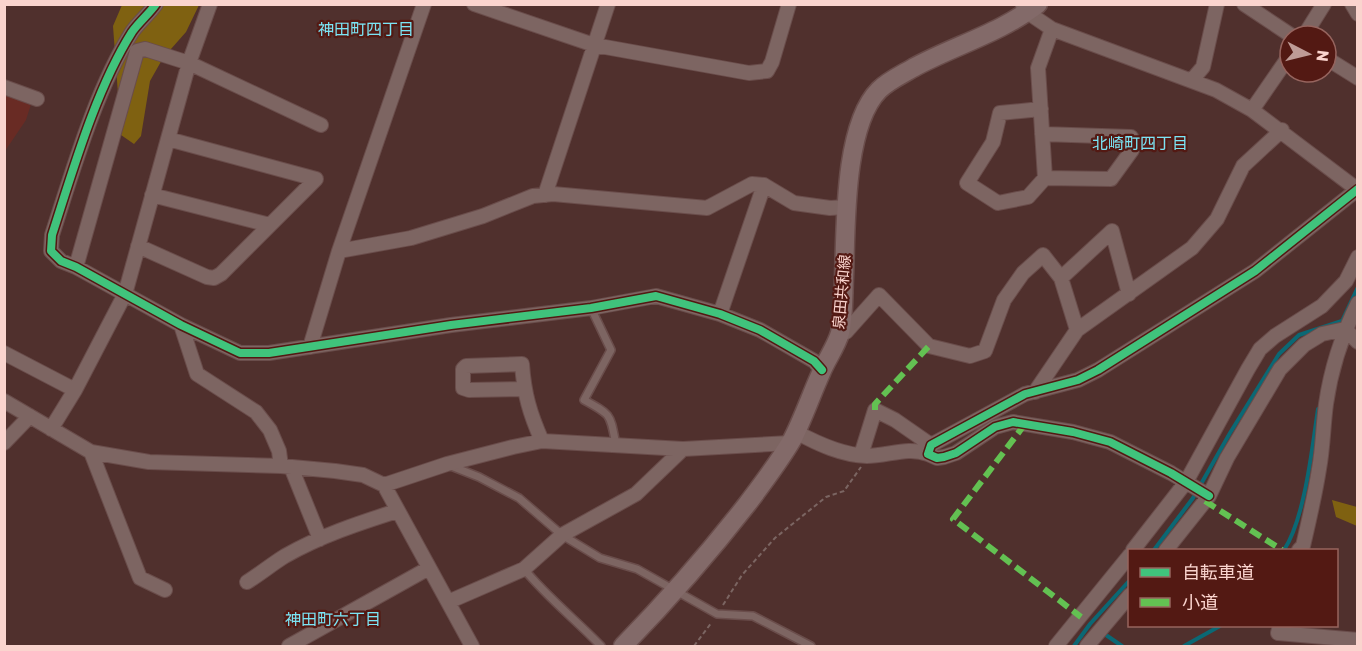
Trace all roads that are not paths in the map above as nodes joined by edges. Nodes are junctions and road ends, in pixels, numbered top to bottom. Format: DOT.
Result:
graph roads {
  1 [pos="156,4"];
  2 [pos="210,4"];
  3 [pos="424,4"];
  4 [pos="474,4"];
  5 [pos="608,4"];
  6 [pos="789,4"];
  7 [pos="1217,4"];
  8 [pos="1244,4"];
  9 [pos="1324,4"];
  10 [pos="1352,4"];
  11 [pos="1029,7"];
  12 [pos="1358,14"];
  13 [pos="1312,24"];
  14 [pos="1278,27"];
  15 [pos="1052,29"];
  16 [pos="594,45"];
  17 [pos="189,63"];
  18 [pos="1338,66"];
  19 [pos="1278,72"];
  20 [pos="1358,78"];
  21 [pos="1192,80"];
  22 [pos="4,87"];
  23 [pos="37,99"];
  24 [pos="1041,109"];
  25 [pos="1252,110"];
  26 [pos="321,125"];
  27 [pos="1282,130"];
  28 [pos="1042,134"];
  29 [pos="168,139"];
  30 [pos="1045,178"];
  31 [pos="764,185"];
  32 [pos="1357,189"];
  33 [pos="152,195"];
  34 [pos="545,195"];
  35 [pos="847,207"];
  36 [pos="270,225"];
  37 [pos="138,246"];
  38 [pos="339,251"];
  39 [pos="1358,257"];
  40 [pos="76,267"];
  41 [pos="1061,278"];
  42 [pos="125,294"];
  43 [pos="1129,294"];
  44 [pos="591,308"];
  45 [pos="1355,308"];
  46 [pos="720,314"];
  47 [pos="181,325"];
  48 [pos="1345,328"];
  49 [pos="1077,330"];
  50 [pos="840,334"];
  51 [pos="1358,342"];
  52 [pos="310,347"];
  53 [pos="4,353"];
  54 [pos="822,370"];
  55 [pos="524,389"];
  56 [pos="75,390"];
  57 [pos="1035,392"];
  58 [pos="4,401"];
  59 [pos="30,416"];
  60 [pos="51,429"];
  61 [pos="793,438"];
  62 [pos="542,441"];
  63 [pos="4,443"];
  64 [pos="616,445"];
  65 [pos="683,449"];
  66 [pos="929,449"];
  67 [pos="91,452"];
  68 [pos="865,456"];
  69 [pos="447,464"];
  70 [pos="286,467"];
  71 [pos="1186,482"];
  72 [pos="384,485"];
  73 [pos="1205,494"];
  74 [pos="397,511"];
  75 [pos="562,535"];
  76 [pos="320,539"];
  77 [pos="1134,549"];
  78 [pos="1167,549"];
  79 [pos="1300,549"];
  80 [pos="1128,557"];
  81 [pos="429,568"];
  82 [pos="524,568"];
  83 [pos="247,582"];
  84 [pos="165,590"];
  85 [pos="675,590"];
  86 [pos="1128,597"];
  87 [pos="448,602"];
  88 [pos="1280,627"];
  89 [pos="1358,640"];
  90 [pos="289,646"];
  91 [pos="472,646"];
  92 [pos="602,646"];
  93 [pos="623,646"];
  94 [pos="811,646"];
  95 [pos="1056,646"];
  96 [pos="1087,646"];
  1 -- 40 [label="street"];
  2 -- 17 [label="street"];
  3 -- 38 [label="street"];
  4 -- 16 [label="street"];
  5 -- 16 [label="street"];
  6 -- 16 [label="street"];
  7 -- 21 [label="street"];
  8 -- 14 [label="street"];
  9 -- 13 [label="street"];
  10 -- 12 [label="street"];
  11 -- 15 [label="street"];
  11 -- 35 [label="main road, 泉田共和線"];
  15 -- 21 [label="street"];
  15 -- 24 [label="street"];
  16 -- 34 [label="street"];
  17 -- 26 [label="street"];
  17 -- 29 [label="street"];
  17 -- 40 [label="street"];
  18 -- 20 [label="street"];
  19 -- 25 [label="street"];
  21 -- 25 [label="street"];
  22 -- 23 [label="street"];
  24 -- 28 [label="street"];
  24 -- 30 [label="street"];
  25 -- 27 [label="street"];
  27 -- 32 [label="street"];
  27 -- 43 [label="street"];
  28 -- 30 [label="street"];
  28 -- 30 [label="street"];
  29 -- 33 [label="street"];
  29 -- 36 [label="street"];
  31 -- 34 [label="street"];
  31 -- 35 [label="street"];
  31 -- 46 [label="street"];
  32 -- 57 [label="street"];
  33 -- 36 [label="street"];
  33 -- 37 [label="street"];
  34 -- 38 [label="street"];
  35 -- 50 [label="main road, 泉田共和線"];
  36 -- 37 [label="street"];
  37 -- 42 [label="street"];
  38 -- 52 [label="street"];
  39 -- 71 [label="street"];
  40 -- 42 [label="street"];
  41 -- 43 [label="street"];
  41 -- 49 [label="street"];
  41 -- 50 [label="street"];
  42 -- 47 [label="street"];
  42 -- 56 [label="street"];
  43 -- 49 [label="street"];
  44 -- 46 [label="street"];
  44 -- 52 [label="street"];
  44 -- 64 [label="lane"];
  45 -- 48 [label="street"];
  46 -- 54 [label="street"];
  47 -- 52 [label="street"];
  47 -- 70 [label="street"];
  48 -- 51 [label="street"];
  48 -- 73 [label="street"];
  48 -- 79 [label="street"];
  49 -- 57 [label="street"];
  50 -- 54 [label="main road, 泉田共和線"];
  53 -- 56 [label="street"];
  54 -- 61 [label="main road, 泉田共和線"];
  55 -- 62 [label="street"];
  56 -- 60 [label="street"];
  57 -- 66 [label="street"];
  58 -- 59 [label="street"];
  59 -- 60 [label="street"];
  59 -- 63 [label="street"];
  60 -- 67 [label="street"];
  61 -- 65 [label="street"];
  61 -- 68 [label="street"];
  61 -- 85 [label="main road, 泉田共和線"];
  62 -- 64 [label="street"];
  62 -- 69 [label="street"];
  64 -- 65 [label="street"];
  65 -- 75 [label="street"];
  66 -- 68 [label="street"];
  66 -- 68 [label="street"];
  66 -- 71 [label="street"];
  67 -- 70 [label="street"];
  67 -- 84 [label="street"];
  69 -- 72 [label="street"];
  69 -- 75 [label="lane"];
  70 -- 72 [label="street"];
  70 -- 76 [label="street"];
  71 -- 73 [label="street"];
  71 -- 77 [label="street"];
  72 -- 74 [label="street"];
  73 -- 78 [label="street"];
  74 -- 76 [label="street"];
  74 -- 81 [label="street"];
  75 -- 82 [label="street"];
  75 -- 85 [label="lane"];
  76 -- 83 [label="street"];
  80 -- 95 [label="street"];
  81 -- 87 [label="street"];
  81 -- 90 [label="street"];
  82 -- 87 [label="street"];
  82 -- 92 [label="lane"];
  85 -- 93 [label="main road, 泉田共和線"];
  85 -- 94 [label="lane"];
  86 -- 96 [label="street"];
  87 -- 91 [label="street"];
  88 -- 89 [label="street"];
}
